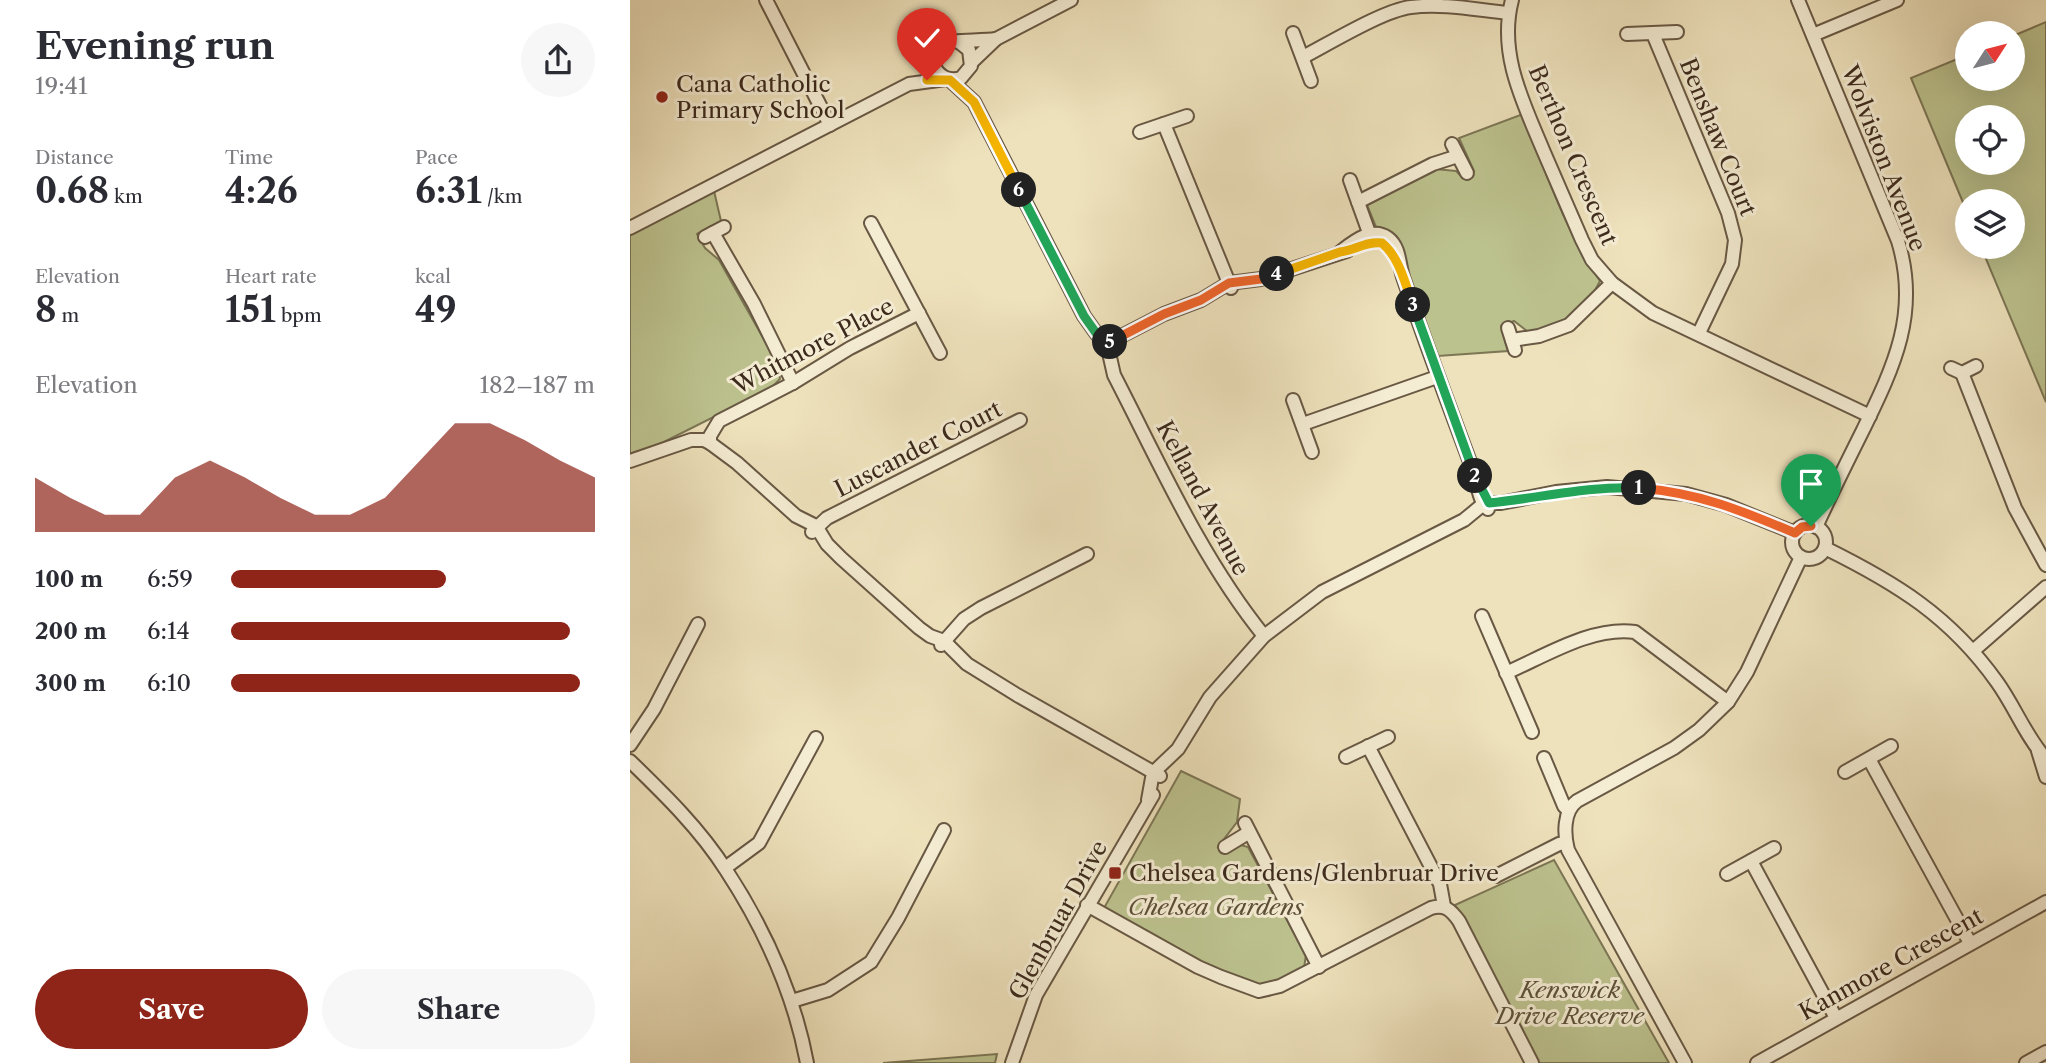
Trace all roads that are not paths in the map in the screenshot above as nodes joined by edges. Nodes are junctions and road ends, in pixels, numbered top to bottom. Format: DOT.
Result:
graph roads {
  1 [pos="766,0"];
  2 [pos="1071,0"];
  3 [pos="1798,0"];
  4 [pos="1897,0"];
  5 [pos="1511,7"];
  6 [pos="1677,32"];
  7 [pos="1293,33"];
  8 [pos="1627,34"];
  9 [pos="1653,34"];
  10 [pos="1813,35"];
  11 [pos="996,39"];
  12 [pos="959,42"];
  13 [pos="934,55"];
  14 [pos="1303,57"];
  15 [pos="972,64"];
  16 [pos="948,80"];
  17 [pos="1311,81"];
  18 [pos="909,84"];
  19 [pos="974,102"];
  20 [pos="1186,116"];
  21 [pos="1164,124"];
  22 [pos="830,125"];
  23 [pos="1140,132"];
  24 [pos="1452,144"];
  25 [pos="1458,156"];
  26 [pos="1467,173"];
  27 [pos="1350,180"];
  28 [pos="1357,202"];
  29 [pos="871,223"];
  30 [pos="630,228"];
  31 [pos="714,232"];
  32 [pos="1371,238"];
  33 [pos="1612,283"];
  34 [pos="1230,286"];
  35 [pos="919,313"];
  36 [pos="1699,333"];
  37 [pos="1512,340"];
  38 [pos="1104,345"];
  39 [pos="940,353"];
  40 [pos="1976,366"];
  41 [pos="1437,377"];
  42 [pos="793,383"];
  43 [pos="1293,400"];
  44 [pos="1870,416"];
  45 [pos="1020,420"];
  46 [pos="1303,424"];
  47 [pos="711,439"];
  48 [pos="1311,452"];
  49 [pos="630,461"];
  50 [pos="1487,506"];
  51 [pos="1816,527"];
  52 [pos="816,529"];
  53 [pos="1795,533"];
  54 [pos="1825,548"];
  55 [pos="1087,554"];
  56 [pos="1801,557"];
  57 [pos="2046,565"];
  58 [pos="2046,587"];
  59 [pos="1482,615"];
  60 [pos="698,624"];
  61 [pos="1264,636"];
  62 [pos="942,643"];
  63 [pos="1973,651"];
  64 [pos="1506,673"];
  65 [pos="1728,702"];
  66 [pos="1532,732"];
  67 [pos="816,737"];
  68 [pos="1388,737"];
  69 [pos="630,745"];
  70 [pos="1368,746"];
  71 [pos="1891,746"];
  72 [pos="2042,755"];
  73 [pos="1346,757"];
  74 [pos="1544,758"];
  75 [pos="1869,759"];
  76 [pos="630,761"];
  77 [pos="1844,772"];
  78 [pos="1157,774"];
  79 [pos="2046,777"];
  80 [pos="1568,810"];
  81 [pos="944,830"];
  82 [pos="1566,843"];
  83 [pos="1225,847"];
  84 [pos="1774,848"];
  85 [pos="1751,861"];
  86 [pos="725,868"];
  87 [pos="1727,874"];
  88 [pos="1496,876"];
  89 [pos="2046,902"];
  90 [pos="1087,905"];
  91 [pos="1444,906"];
  92 [pos="1970,943"];
  93 [pos="1319,967"];
  94 [pos="792,1001"];
  95 [pos="1836,1018"];
  96 [pos="2046,1052"];
  97 [pos="807,1063"];
  98 [pos="1012,1063"];
  99 [pos="1532,1063"];
  100 [pos="1685,1063"];
  101 [pos="1757,1063"];
  102 [pos="2026,1063"];
  1 -- 22 [label="street"];
  2 -- 11 [label="street"];
  3 -- 10 [label="street, Wolviston Avenue"];
  4 -- 10 [label="street"];
  5 -- 14 [label="street"];
  5 -- 33 [label="street, Berthon Crescent"];
  6 -- 9 [label="street, Benshaw Court"];
  7 -- 14 [label="street"];
  8 -- 9 [label="street, Benshaw Court"];
  9 -- 36 [label="street, Benshaw Court"];
  10 -- 44 [label="street, Wolviston Avenue"];
  11 -- 12 [label="street"];
  11 -- 15 [label="street"];
  12 -- 13 [label="street"];
  12 -- 15 [label="street"];
  13 -- 16 [label="street"];
  13 -- 18 [label="street"];
  14 -- 17 [label="street"];
  15 -- 16 [label="street"];
  15 -- 19 [label="street, Kelland Avenue"];
  16 -- 18 [label="street"];
  16 -- 19 [label="street, Kelland Avenue"];
  18 -- 22 [label="street"];
  19 -- 38 [label="street, Kelland Avenue"];
  20 -- 21 [label="street"];
  21 -- 23 [label="street"];
  21 -- 34 [label="street"];
  22 -- 30 [label="street"];
  24 -- 25 [label="street"];
  25 -- 26 [label="street"];
  25 -- 28 [label="street"];
  27 -- 28 [label="street"];
  28 -- 32 [label="street"];
  29 -- 35 [label="street, Whitmore Place"];
  31 -- 42 [label="street"];
  32 -- 34 [label="street"];
  32 -- 41 [label="street"];
  33 -- 36 [label="street, Berthon Crescent"];
  33 -- 37 [label="street"];
  34 -- 38 [label="street"];
  35 -- 39 [label="street, Whitmore Place"];
  35 -- 42 [label="street, Whitmore Place"];
  36 -- 44 [label="street, Berthon Crescent"];
  38 -- 61 [label="street, Kelland Avenue"];
  40 -- 57 [label="street"];
  41 -- 46 [label="street"];
  41 -- 50 [label="street"];
  42 -- 47 [label="street, Whitmore Place"];
  43 -- 46 [label="street"];
  44 -- 51 [label="street, Wolviston Avenue"];
  45 -- 52 [label="street, Luscander Court"];
  46 -- 48 [label="street"];
  47 -- 49 [label="street"];
  47 -- 52 [label="street"];
  50 -- 53 [label="street"];
  50 -- 61 [label="street"];
  51 -- 53 [label="street"];
  51 -- 54 [label="street"];
  52 -- 62 [label="street"];
  53 -- 56 [label="street"];
  54 -- 56 [label="street"];
  54 -- 63 [label="street"];
  55 -- 62 [label="street"];
  56 -- 65 [label="street"];
  58 -- 63 [label="street"];
  59 -- 64 [label="street"];
  60 -- 69 [label="street"];
  61 -- 78 [label="street"];
  62 -- 78 [label="street"];
  63 -- 72 [label="street"];
  64 -- 65 [label="street"];
  64 -- 66 [label="street"];
  65 -- 80 [label="street"];
  67 -- 86 [label="street"];
  68 -- 70 [label="street"];
  70 -- 73 [label="street"];
  70 -- 91 [label="street"];
  71 -- 75 [label="street"];
  72 -- 79 [label="street"];
  74 -- 80 [label="street"];
  75 -- 77 [label="street"];
  75 -- 92 [label="street"];
  76 -- 86 [label="street"];
  78 -- 90 [label="street, Glenbruar Drive"];
  80 -- 82 [label="street"];
  81 -- 94 [label="street"];
  82 -- 88 [label="street"];
  82 -- 100 [label="street"];
  83 -- 93 [label="street"];
  84 -- 85 [label="street"];
  85 -- 87 [label="street"];
  85 -- 95 [label="street"];
  86 -- 94 [label="street"];
  89 -- 92 [label="street, Kanmore Crescent"];
  90 -- 93 [label="street"];
  90 -- 98 [label="street, Glenbruar Drive"];
  91 -- 93 [label="street"];
  91 -- 99 [label="street"];
  92 -- 95 [label="street, Kanmore Crescent"];
  94 -- 97 [label="street"];
  95 -- 101 [label="street, Kanmore Crescent"];
  96 -- 102 [label="street"];
}
